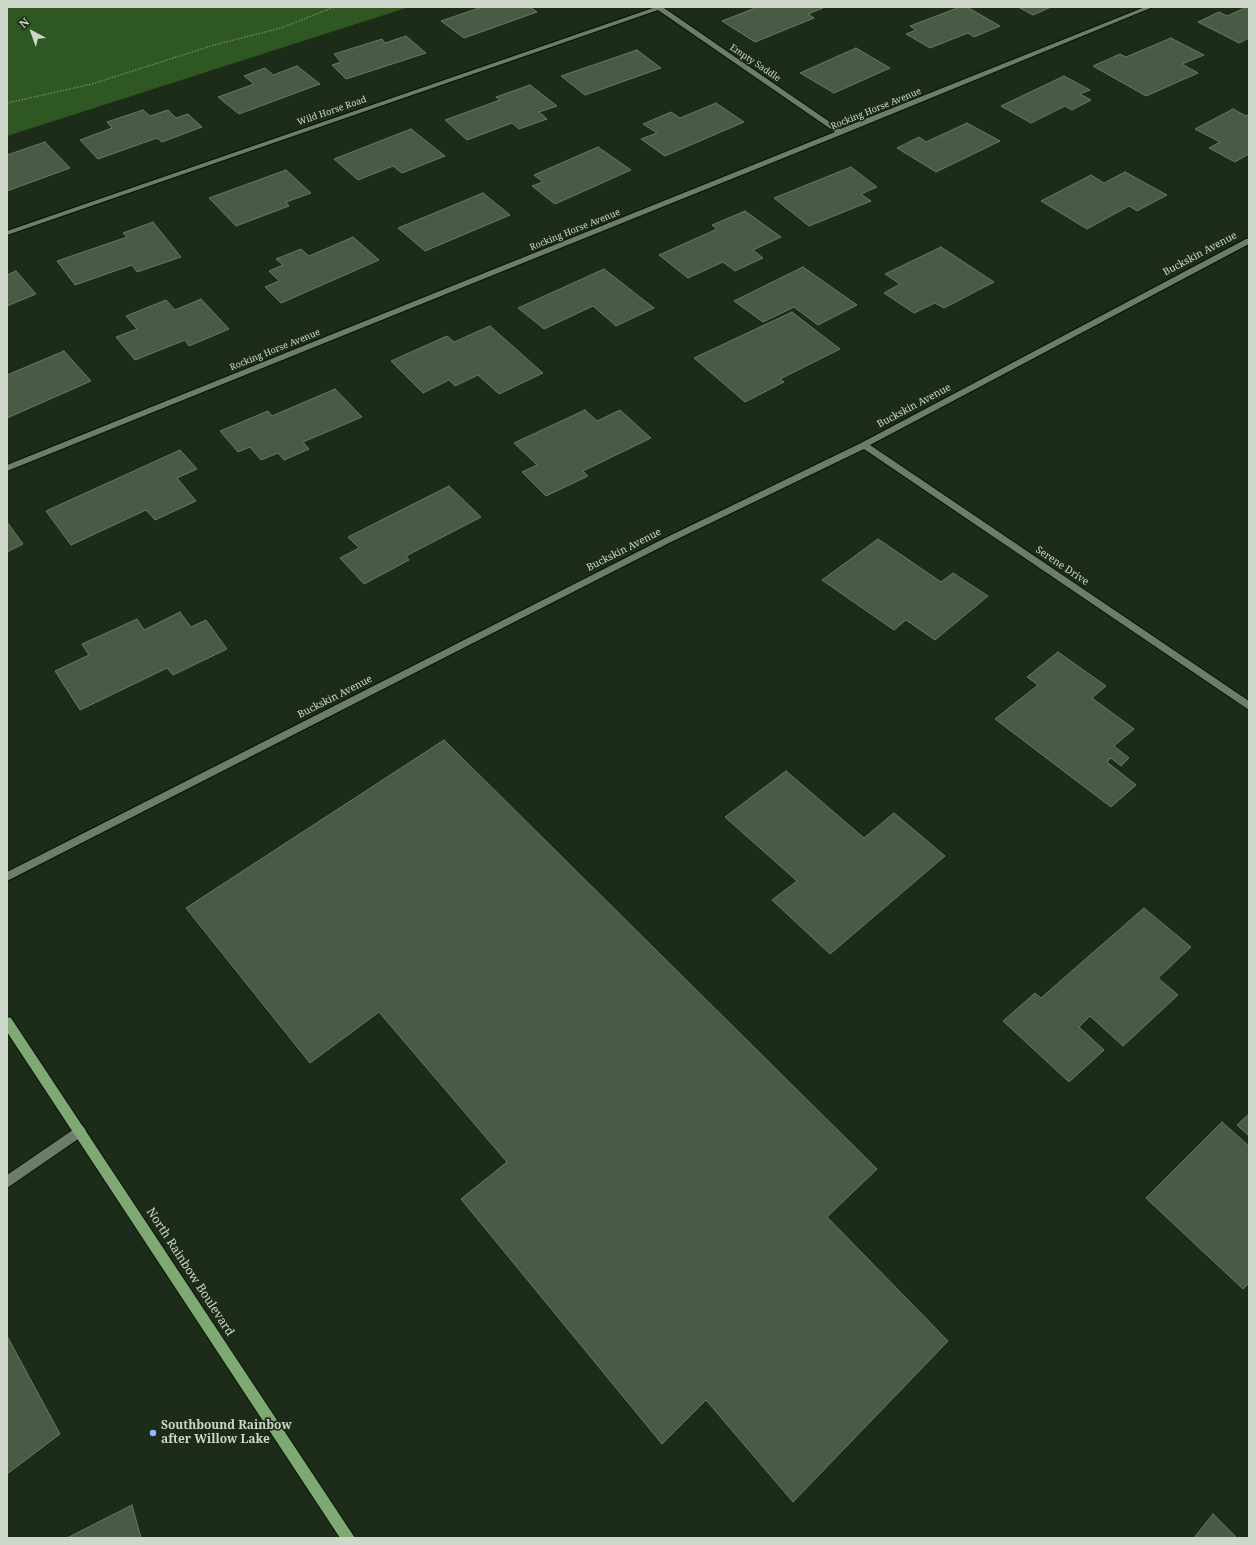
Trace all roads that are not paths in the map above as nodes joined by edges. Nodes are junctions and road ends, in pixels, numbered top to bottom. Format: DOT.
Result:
graph roads {
  1 [pos="1150,7"];
  2 [pos="661,8"];
  3 [pos="841,133"];
  4 [pos="7,233"];
  5 [pos="1249,241"];
  6 [pos="864,445"];
  7 [pos="7,468"];
  8 [pos="1249,706"];
  9 [pos="7,877"];
  10 [pos="7,1022"];
  11 [pos="80,1131"];
  12 [pos="7,1182"];
  13 [pos="348,1538"];
  1 -- 3 [label="street, Rocking Horse Avenue"];
  2 -- 3 [label="street, Empty Saddle"];
  2 -- 4 [label="street, Wild Horse Road"];
  3 -- 7 [label="street, Rocking Horse Avenue"];
  5 -- 6 [label="street, Buckskin Avenue"];
  6 -- 8 [label="street, Serene Drive"];
  6 -- 9 [label="street, Buckskin Avenue"];
  10 -- 11 [label="main road, North Rainbow Boulevard"];
  11 -- 12 [label="street"];
  11 -- 13 [label="main road, North Rainbow Boulevard"];
}
